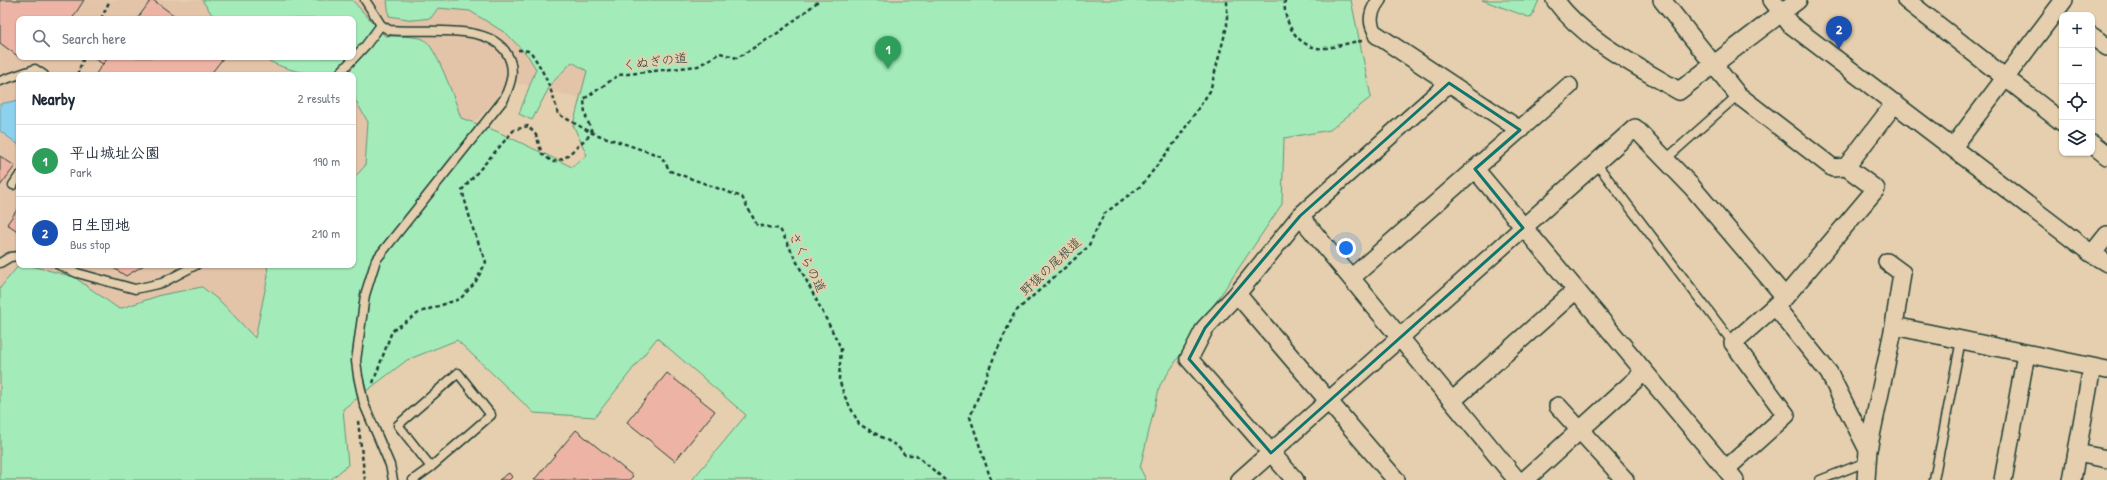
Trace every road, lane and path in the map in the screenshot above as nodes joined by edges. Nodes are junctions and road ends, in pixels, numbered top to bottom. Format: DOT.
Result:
graph roads {
  1 [pos="110,0"];
  2 [pos="365,0"];
  3 [pos="820,0"];
  4 [pos="1227,0"];
  5 [pos="1285,0"];
  6 [pos="1379,0"];
  7 [pos="1555,0"];
  8 [pos="1662,0"];
  9 [pos="1798,0"];
  10 [pos="1906,0"];
  11 [pos="1777,6"];
  12 [pos="2058,6"];
  13 [pos="102,16"];
  14 [pos="381,25"];
  15 [pos="1377,35"];
  16 [pos="2095,38"];
  17 [pos="2107,47"];
  18 [pos="504,48"];
  19 [pos="356,56"];
  20 [pos="83,60"];
  21 [pos="352,60"];
  22 [pos="1713,64"];
  23 [pos="26,72"];
  24 [pos="40,72"];
  25 [pos="78,72"];
  26 [pos="341,72"];
  27 [pos="16,76"];
  28 [pos="2004,78"];
  29 [pos="0,81"];
  30 [pos="1449,83"];
  31 [pos="1569,86"];
  32 [pos="1738,95"];
  33 [pos="1895,103"];
  34 [pos="2059,120"];
  35 [pos="1520,130"];
  36 [pos="592,133"];
  37 [pos="2095,146"];
  38 [pos="1953,147"];
  39 [pos="2107,156"];
  40 [pos="1666,159"];
  41 [pos="1596,163"];
  42 [pos="1846,167"];
  43 [pos="1475,169"];
  44 [pos="16,180"];
  45 [pos="13,185"];
  46 [pos="1300,216"];
  47 [pos="1523,228"];
  48 [pos="2107,235"];
  49 [pos="2092,254"];
  50 [pos="16,256"];
  51 [pos="1887,262"];
  52 [pos="2107,262"];
  53 [pos="0,263"];
  54 [pos="66,268"];
  55 [pos="190,268"];
  56 [pos="1351,278"];
  57 [pos="1576,290"];
  58 [pos="1237,294"];
  59 [pos="1780,301"];
  60 [pos="1894,326"];
  61 [pos="1400,338"];
  62 [pos="1961,340"];
  63 [pos="1733,343"];
  64 [pos="2026,354"];
  65 [pos="2099,369"];
  66 [pos="1644,372"];
  67 [pos="1452,401"];
  68 [pos="1328,402"];
  69 [pos="364,404"];
  70 [pos="1558,406"];
  71 [pos="1579,430"];
  72 [pos="1271,452"];
  73 [pos="2077,453"];
  74 [pos="1867,456"];
  75 [pos="2107,458"];
  76 [pos="431,467"];
  77 [pos="1730,474"];
  78 [pos="365,480"];
  79 [pos="393,480"];
  80 [pos="413,480"];
  81 [pos="944,480"];
  82 [pos="991,480"];
  83 [pos="1240,480"];
  84 [pos="1295,480"];
  85 [pos="1396,480"];
  86 [pos="1517,480"];
  87 [pos="1525,480"];
  88 [pos="1625,480"];
  89 [pos="1820,480"];
  90 [pos="1866,480"];
  91 [pos="1934,480"];
  92 [pos="2003,480"];
  93 [pos="2072,480"];
  1 -- 13 [label="path"];
  2 -- 14 [label="lane"];
  3 -- 36 [label="path, くぬぎの道"];
  4 -- 82 [label="path, 野猿の尾根道"];
  5 -- 15 [label="path"];
  6 -- 15 [label="street"];
  7 -- 22 [label="street"];
  8 -- 22 [label="street"];
  9 -- 11 [label="street"];
  10 -- 28 [label="street"];
  11 -- 22 [label="street"];
  11 -- 33 [label="street"];
  12 -- 28 [label="street"];
  14 -- 18 [label="lane"];
  14 -- 19 [label="lane"];
  15 -- 30 [label="street"];
  16 -- 17 [label="street"];
  18 -- 36 [label="path"];
  18 -- 69 [label="lane"];
  20 -- 25 [label="path"];
  21 -- 26 [label="lane"];
  22 -- 32 [label="street"];
  23 -- 24 [label="lane"];
  27 -- 29 [label="lane"];
  28 -- 34 [label="street"];
  28 -- 38 [label="street"];
  30 -- 35 [label="street"];
  30 -- 46 [label="street"];
  31 -- 35 [label="street"];
  32 -- 40 [label="lane"];
  32 -- 42 [label="street"];
  33 -- 38 [label="street"];
  33 -- 42 [label="street"];
  35 -- 43 [label="street"];
  36 -- 69 [label="path"];
  36 -- 81 [label="path, さくらの道"];
  37 -- 39 [label="street"];
  38 -- 49 [label="street"];
  40 -- 41 [label="street"];
  40 -- 59 [label="street"];
  41 -- 47 [label="street"];
  41 -- 63 [label="lane"];
  42 -- 59 [label="street"];
  43 -- 47 [label="street"];
  43 -- 56 [label="street"];
  44 -- 45 [label="lane"];
  46 -- 56 [label="street"];
  46 -- 58 [label="street"];
  47 -- 57 [label="street"];
  47 -- 61 [label="street"];
  48 -- 49 [label="street"];
  49 -- 52 [label="street"];
  50 -- 53 [label="lane"];
  51 -- 60 [label="street"];
  54 -- 55 [label="lane"];
  56 -- 61 [label="street"];
  57 -- 66 [label="street"];
  57 -- 67 [label="street"];
  58 -- 68 [label="street"];
  58 -- 72 [label="street"];
  59 -- 63 [label="street"];
  59 -- 74 [label="street"];
  60 -- 62 [label="street"];
  60 -- 74 [label="street"];
  61 -- 67 [label="street"];
  61 -- 68 [label="street"];
  62 -- 64 [label="street"];
  62 -- 91 [label="lane"];
  63 -- 77 [label="street"];
  64 -- 65 [label="street"];
  64 -- 92 [label="street"];
  65 -- 73 [label="street"];
  66 -- 71 [label="street"];
  66 -- 77 [label="street"];
  67 -- 86 [label="street"];
  68 -- 72 [label="street"];
  68 -- 85 [label="street"];
  69 -- 78 [label="path"];
  69 -- 79 [label="lane"];
  70 -- 71 [label="street"];
  71 -- 87 [label="street"];
  71 -- 88 [label="street"];
  72 -- 83 [label="street"];
  72 -- 84 [label="street"];
  73 -- 75 [label="street"];
  73 -- 93 [label="street"];
  74 -- 89 [label="lane"];
  74 -- 90 [label="street"];
  76 -- 76 [label="lane"];
  76 -- 80 [label="lane"];
}
